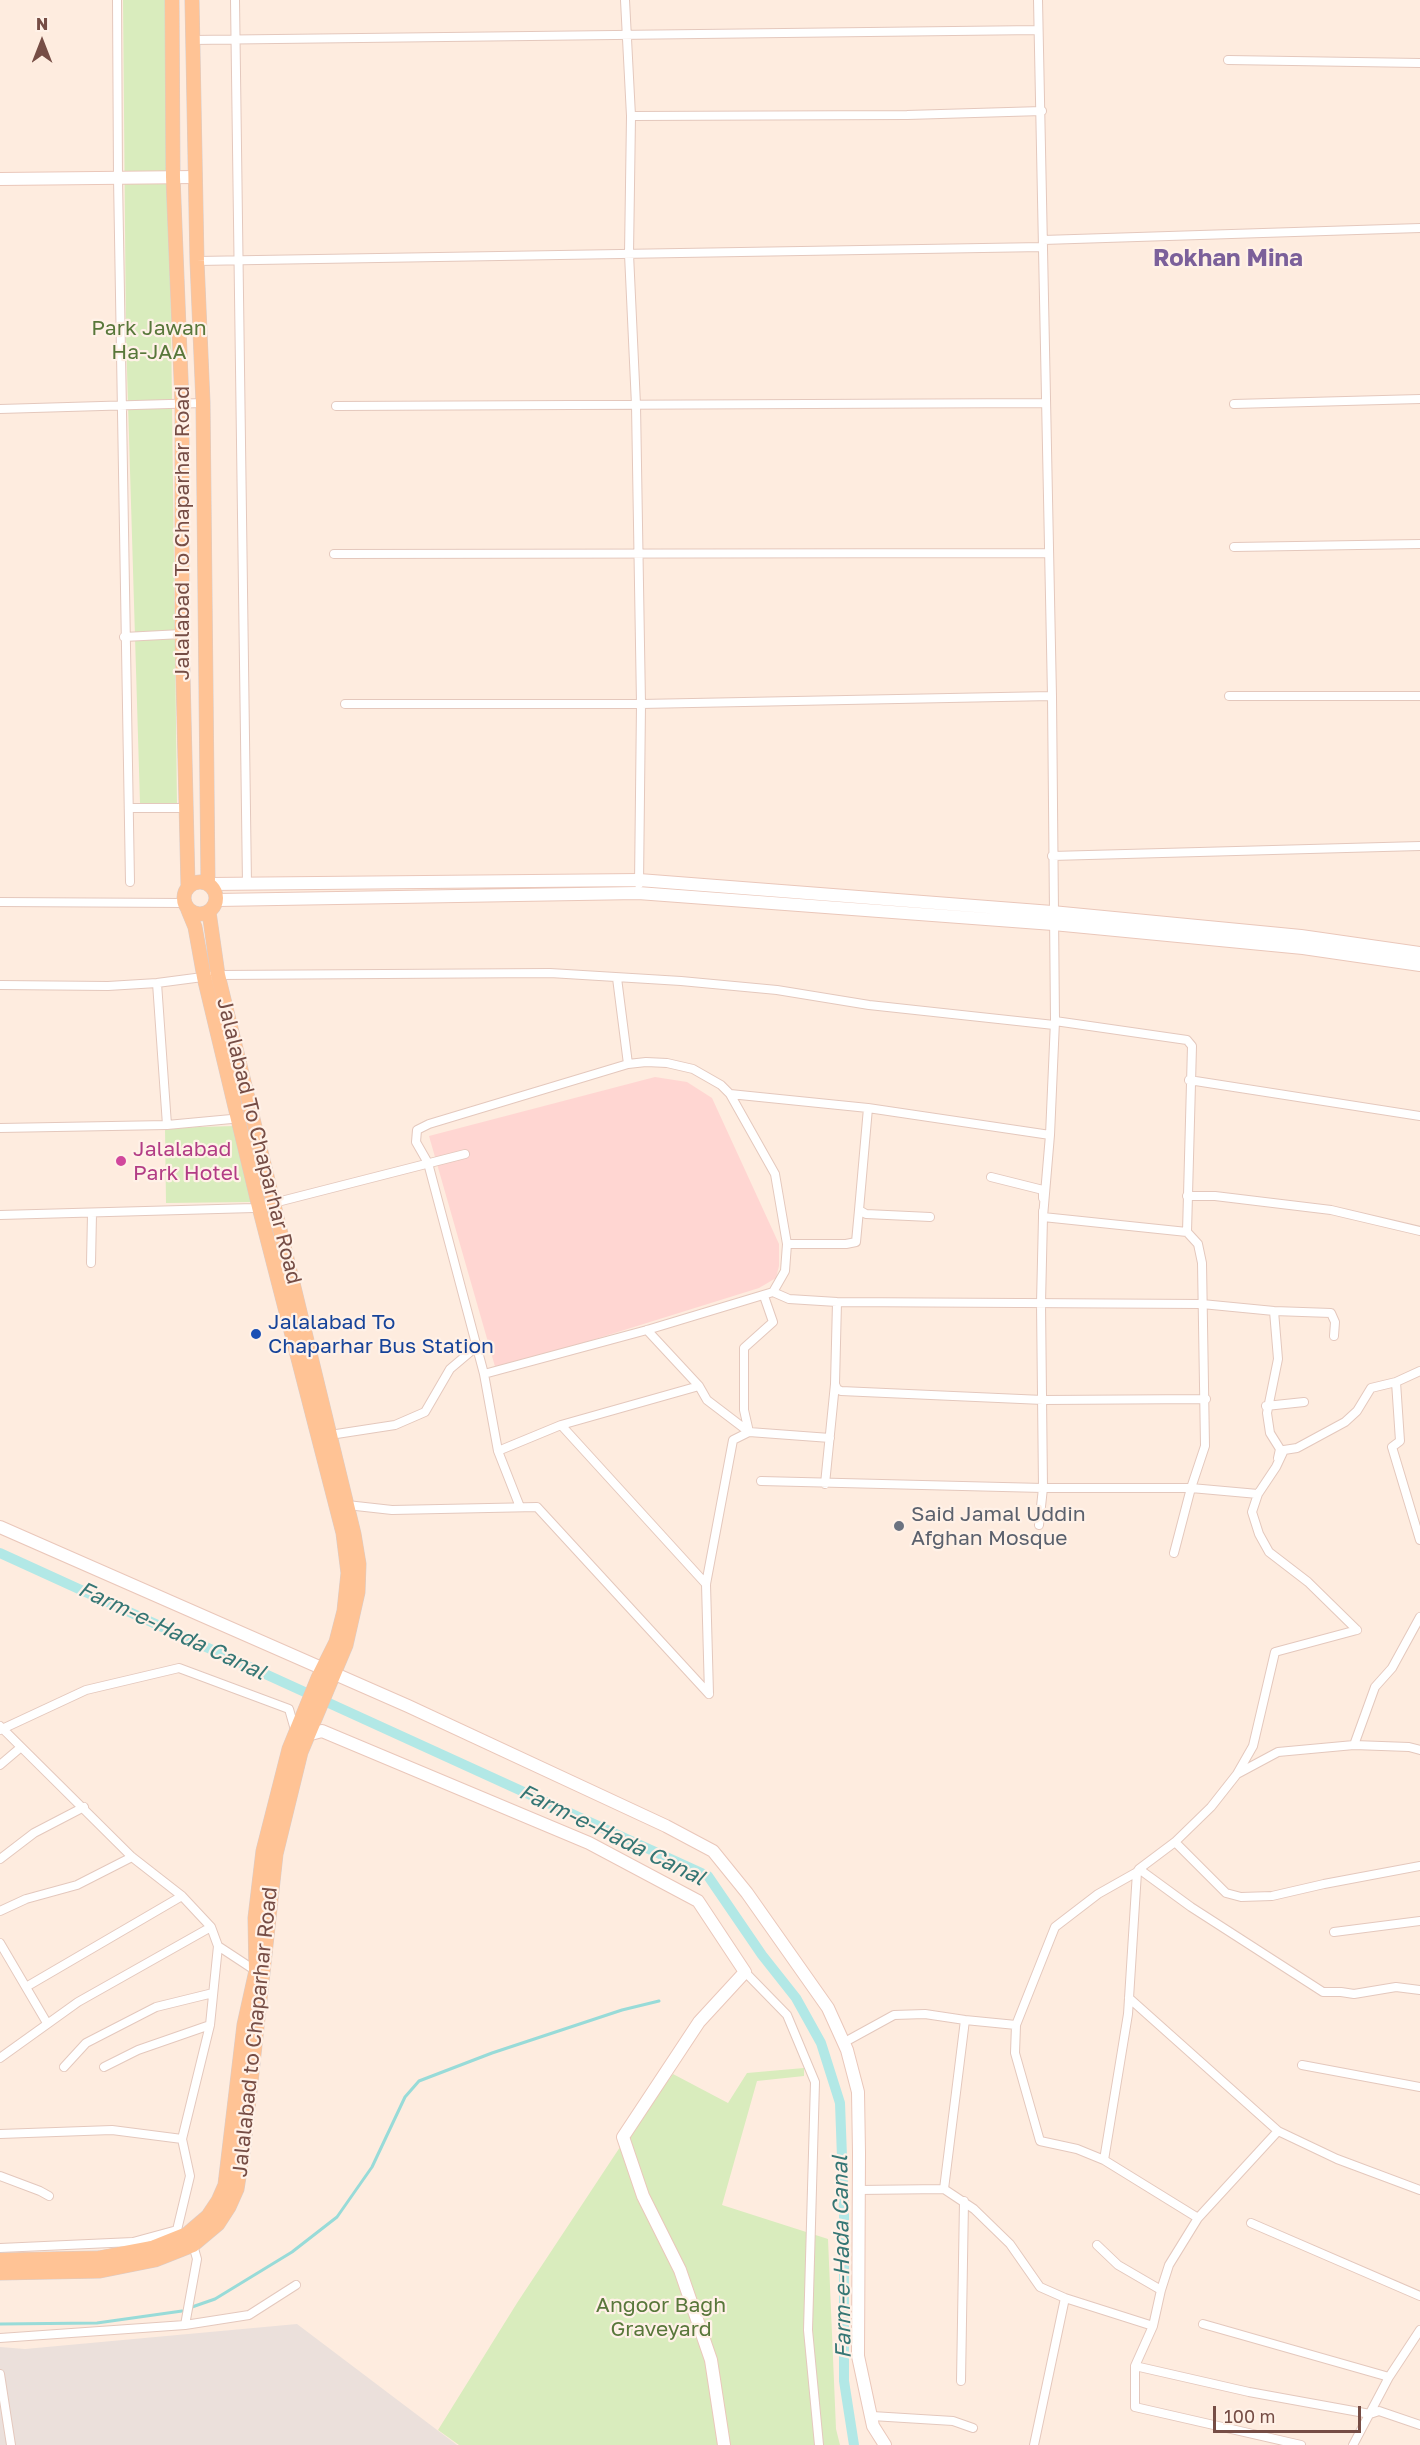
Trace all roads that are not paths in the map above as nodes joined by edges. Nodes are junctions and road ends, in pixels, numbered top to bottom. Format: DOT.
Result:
graph roads {
  1 [pos="117,0"];
  2 [pos="172,0"];
  3 [pos="192,0"];
  4 [pos="235,0"];
  5 [pos="625,0"];
  6 [pos="1038,0"];
  7 [pos="1038,30"];
  8 [pos="626,34"];
  9 [pos="235,39"];
  10 [pos="192,40"];
  11 [pos="1228,60"];
  12 [pos="1420,63"];
  13 [pos="1042,111"];
  14 [pos="631,116"];
  15 [pos="173,177"];
  16 [pos="195,177"];
  17 [pos="118,178"];
  18 [pos="0,179"];
  19 [pos="1420,228"];
  20 [pos="1043,243"];
  21 [pos="628,254"];
  22 [pos="197,261"];
  23 [pos="238,261"];
  24 [pos="1420,399"];
  25 [pos="182,404"];
  26 [pos="203,404"];
  27 [pos="1046,404"];
  28 [pos="1234,404"];
  29 [pos="123,405"];
  30 [pos="636,405"];
  31 [pos="336,406"];
  32 [pos="0,409"];
  33 [pos="1420,544"];
  34 [pos="1234,547"];
  35 [pos="1049,552"];
  36 [pos="334,554"];
  37 [pos="638,555"];
  38 [pos="182,634"];
  39 [pos="124,637"];
  40 [pos="1052,696"];
  41 [pos="1229,696"];
  42 [pos="1420,696"];
  43 [pos="345,704"];
  44 [pos="641,704"];
  45 [pos="130,808"];
  46 [pos="186,808"];
  47 [pos="1420,846"];
  48 [pos="1052,856"];
  49 [pos="639,880"];
  50 [pos="130,882"];
  51 [pos="209,884"];
  52 [pos="247,884"];
  53 [pos="189,886"];
  54 [pos="638,893"];
  55 [pos="217,900"];
  56 [pos="0,902"];
  57 [pos="186,906"];
  58 [pos="209,912"];
  59 [pos="1053,918"];
  60 [pos="1420,953"];
  61 [pos="1420,964"];
  62 [pos="211,976"];
  63 [pos="617,978"];
  64 [pos="157,983"];
  65 [pos="0,985"];
  66 [pos="1055,1023"];
  67 [pos="628,1064"];
  68 [pos="1189,1080"];
  69 [pos="730,1094"];
  70 [pos="868,1108"];
  71 [pos="1420,1116"];
  72 [pos="253,1117"];
  73 [pos="237,1119"];
  74 [pos="167,1125"];
  75 [pos="0,1128"];
  76 [pos="1050,1135"];
  77 [pos="465,1154"];
  78 [pos="428,1163"];
  79 [pos="991,1177"];
  80 [pos="1187,1196"];
  81 [pos="273,1203"];
  82 [pos="259,1207"];
  83 [pos="859,1210"];
  84 [pos="92,1214"];
  85 [pos="0,1215"];
  86 [pos="930,1217"];
  87 [pos="1043,1217"];
  88 [pos="1420,1231"];
  89 [pos="1187,1232"];
  90 [pos="787,1245"];
  91 [pos="91,1263"];
  92 [pos="769,1294"];
  93 [pos="837,1302"];
  94 [pos="1041,1304"];
  95 [pos="1202,1304"];
  96 [pos="1274,1311"];
  97 [pos="647,1330"];
  98 [pos="1334,1336"];
  99 [pos="476,1347"];
  100 [pos="1420,1371"];
  101 [pos="484,1374"];
  102 [pos="1396,1382"];
  103 [pos="835,1384"];
  104 [pos="699,1386"];
  105 [pos="1206,1399"];
  106 [pos="1043,1400"];
  107 [pos="1304,1402"];
  108 [pos="1266,1406"];
  109 [pos="561,1425"];
  110 [pos="750,1432"];
  111 [pos="330,1435"];
  112 [pos="830,1437"];
  113 [pos="498,1451"];
  114 [pos="1276,1467"];
  115 [pos="761,1481"];
  116 [pos="825,1484"];
  117 [pos="1043,1488"];
  118 [pos="1191,1488"];
  119 [pos="1258,1494"];
  120 [pos="347,1505"];
  121 [pos="520,1507"];
  122 [pos="1039,1525"];
  123 [pos="0,1527"];
  124 [pos="1420,1540"];
  125 [pos="1174,1553"];
  126 [pos="706,1584"];
  127 [pos="1420,1617"];
  128 [pos="326,1676"];
  129 [pos="304,1728"];
  130 [pos="1,1729"];
  131 [pos="1354,1744"];
  132 [pos="20,1748"];
  133 [pos="1420,1750"];
  134 [pos="295,1751"];
  135 [pos="0,1765"];
  136 [pos="1237,1774"];
  137 [pos="84,1807"];
  138 [pos="1175,1842"];
  139 [pos="132,1857"];
  140 [pos="0,1858"];
  141 [pos="1420,1866"];
  142 [pos="1138,1870"];
  143 [pos="182,1896"];
  144 [pos="0,1911"];
  145 [pos="1420,1921"];
  146 [pos="211,1927"];
  147 [pos="1334,1932"];
  148 [pos="0,1943"];
  149 [pos="218,1946"];
  150 [pos="256,1971"];
  151 [pos="745,1972"];
  152 [pos="26,1987"];
  153 [pos="1420,1990"];
  154 [pos="213,1993"];
  155 [pos="1129,1998"];
  156 [pos="965,2020"];
  157 [pos="47,2023"];
  158 [pos="210,2025"];
  159 [pos="1016,2025"];
  160 [pos="843,2043"];
  161 [pos="0,2058"];
  162 [pos="1302,2065"];
  163 [pos="64,2067"];
  164 [pos="104,2067"];
  165 [pos="1420,2087"];
  166 [pos="1278,2131"];
  167 [pos="0,2134"];
  168 [pos="182,2139"];
  169 [pos="1104,2160"];
  170 [pos="0,2176"];
  171 [pos="944,2189"];
  172 [pos="858,2190"];
  173 [pos="1420,2190"];
  174 [pos="49,2196"];
  175 [pos="964,2201"];
  176 [pos="1198,2218"];
  177 [pos="1251,2223"];
  178 [pos="193,2246"];
  179 [pos="1097,2246"];
  180 [pos="0,2248"];
  181 [pos="0,2260"];
  182 [pos="0,2273"];
  183 [pos="296,2285"];
  184 [pos="1161,2290"];
  185 [pos="1420,2296"];
  186 [pos="1065,2298"];
  187 [pos="185,2325"];
  188 [pos="1203,2325"];
  189 [pos="1153,2326"];
  190 [pos="1420,2330"];
  191 [pos="0,2338"];
  192 [pos="1136,2366"];
  193 [pos="0,2374"];
  194 [pos="1389,2377"];
  195 [pos="961,2381"];
  196 [pos="1371,2414"];
  197 [pos="872,2416"];
  198 [pos="1420,2425"];
  199 [pos="974,2428"];
  200 [pos="11,2445"];
  201 [pos="724,2445"];
  202 [pos="819,2445"];
  203 [pos="885,2445"];
  204 [pos="1034,2445"];
  205 [pos="1301,2445"];
  206 [pos="1353,2445"];
  1 -- 17 [label="street"];
  2 -- 15 [label="main road, Jalalabad To Chaparhar Road"];
  3 -- 10 [label="main road, Jalalabad To Chaparhar Road"];
  4 -- 9 [label="street"];
  5 -- 8 [label="street"];
  6 -- 7 [label="street"];
  7 -- 8 [label="street"];
  7 -- 13 [label="street"];
  8 -- 9 [label="street"];
  8 -- 14 [label="street"];
  9 -- 10 [label="street"];
  9 -- 23 [label="street"];
  10 -- 16 [label="main road, Jalalabad To Chaparhar Road"];
  11 -- 12 [label="street"];
  13 -- 14 [label="street"];
  13 -- 20 [label="street"];
  14 -- 21 [label="street"];
  15 -- 16 [label="street"];
  15 -- 17 [label="street"];
  15 -- 25 [label="main road, Jalalabad To Chaparhar Road"];
  16 -- 22 [label="main road, Jalalabad To Chaparhar Road"];
  17 -- 18 [label="street"];
  17 -- 29 [label="street"];
  19 -- 20 [label="street"];
  20 -- 21 [label="street"];
  20 -- 27 [label="street"];
  21 -- 23 [label="street"];
  21 -- 30 [label="street"];
  22 -- 23 [label="street"];
  22 -- 26 [label="main road, Jalalabad To Chaparhar Road"];
  23 -- 52 [label="street"];
  24 -- 28 [label="street"];
  25 -- 26 [label="street"];
  25 -- 29 [label="street"];
  25 -- 38 [label="main road, Jalalabad To Chaparhar Road"];
  26 -- 51 [label="main road, Jalalabad To Chaparhar Road"];
  27 -- 30 [label="street"];
  27 -- 35 [label="street"];
  29 -- 32 [label="street"];
  29 -- 39 [label="street"];
  30 -- 31 [label="street"];
  30 -- 37 [label="street"];
  33 -- 34 [label="street"];
  35 -- 37 [label="street"];
  35 -- 40 [label="street"];
  36 -- 37 [label="street"];
  37 -- 44 [label="street"];
  38 -- 39 [label="street"];
  38 -- 46 [label="main road, Jalalabad To Chaparhar Road"];
  39 -- 45 [label="street"];
  40 -- 44 [label="street"];
  40 -- 48 [label="street"];
  41 -- 42 [label="street"];
  43 -- 44 [label="street"];
  44 -- 49 [label="street"];
  45 -- 46 [label="street"];
  45 -- 50 [label="street"];
  46 -- 53 [label="main road, Jalalabad To Chaparhar Road"];
  47 -- 48 [label="street"];
  48 -- 59 [label="street"];
  49 -- 52 [label="street"];
  49 -- 54 [label="street"];
  49 -- 59 [label="street"];
  51 -- 52 [label="street"];
  51 -- 53 [label="main road"];
  51 -- 55 [label="main road"];
  53 -- 57 [label="main road"];
  54 -- 55 [label="street"];
  54 -- 59 [label="street"];
  55 -- 58 [label="main road"];
  56 -- 57 [label="street"];
  57 -- 58 [label="main road"];
  57 -- 62 [label="main road, Jalalabad To Chaparhar Road"];
  58 -- 62 [label="main road, Jalalabad To Chaparhar Road"];
  59 -- 60 [label="street"];
  59 -- 61 [label="street"];
  59 -- 66 [label="street"];
  62 -- 63 [label="street"];
  62 -- 64 [label="street"];
  62 -- 72 [label="main road, Jalalabad To Chaparhar Road"];
  62 -- 73 [label="main road, Jalalabad To Chaparhar Road"];
  63 -- 66 [label="street"];
  63 -- 67 [label="street"];
  64 -- 65 [label="street"];
  64 -- 74 [label="street"];
  66 -- 68 [label="street"];
  66 -- 76 [label="street"];
  67 -- 69 [label="street"];
  67 -- 78 [label="street"];
  68 -- 71 [label="street"];
  68 -- 80 [label="street"];
  69 -- 70 [label="street"];
  69 -- 90 [label="street"];
  70 -- 76 [label="street"];
  70 -- 83 [label="street"];
  72 -- 73 [label="street"];
  72 -- 81 [label="main road, Jalalabad To Chaparhar Road"];
  73 -- 74 [label="street"];
  73 -- 82 [label="main road, Jalalabad To Chaparhar Road"];
  74 -- 75 [label="street"];
  76 -- 87 [label="street"];
  77 -- 78 [label="street"];
  78 -- 81 [label="street"];
  78 -- 99 [label="street"];
  79 -- 87 [label="street"];
  80 -- 88 [label="street"];
  80 -- 89 [label="street"];
  81 -- 82 [label="street"];
  81 -- 111 [label="main road, Jalalabad To Chaparhar Road"];
  82 -- 84 [label="street"];
  82 -- 128 [label="main road, Jalalabad To Chaparhar Road"];
  83 -- 86 [label="street"];
  83 -- 90 [label="street"];
  84 -- 85 [label="street"];
  84 -- 91 [label="street"];
  87 -- 89 [label="street"];
  87 -- 94 [label="street"];
  89 -- 95 [label="street"];
  90 -- 92 [label="street"];
  92 -- 93 [label="street"];
  92 -- 97 [label="street"];
  92 -- 110 [label="street"];
  93 -- 94 [label="street"];
  93 -- 103 [label="street"];
  94 -- 95 [label="street"];
  94 -- 106 [label="street"];
  95 -- 96 [label="street"];
  95 -- 105 [label="street"];
  96 -- 98 [label="street"];
  96 -- 108 [label="street"];
  97 -- 101 [label="street"];
  97 -- 104 [label="street"];
  99 -- 101 [label="street"];
  99 -- 111 [label="street"];
  100 -- 102 [label="street"];
  101 -- 113 [label="street"];
  102 -- 114 [label="street"];
  102 -- 124 [label="street"];
  103 -- 106 [label="street"];
  103 -- 112 [label="street"];
  104 -- 109 [label="street"];
  104 -- 110 [label="street"];
  105 -- 106 [label="street"];
  105 -- 118 [label="street"];
  106 -- 117 [label="street"];
  107 -- 108 [label="street"];
  108 -- 114 [label="street"];
  109 -- 113 [label="street"];
  109 -- 126 [label="street"];
  110 -- 112 [label="street"];
  110 -- 126 [label="street"];
  111 -- 120 [label="main road, Jalalabad To Chaparhar Road"];
  112 -- 116 [label="street"];
  113 -- 121 [label="street"];
  114 -- 119 [label="street"];
  115 -- 116 [label="street"];
  116 -- 117 [label="street"];
  117 -- 118 [label="street"];
  117 -- 122 [label="street"];
  118 -- 119 [label="street"];
  118 -- 125 [label="street"];
  119 -- 136 [label="street"];
  120 -- 121 [label="street"];
  120 -- 128 [label="main road, Jalalabad To Chaparhar Road"];
  121 -- 126 [label="street"];
  123 -- 128 [label="street"];
  127 -- 131 [label="street"];
  128 -- 129 [label="main road"];
  128 -- 160 [label="street"];
  129 -- 130 [label="street"];
  129 -- 134 [label="main road"];
  129 -- 151 [label="street"];
  130 -- 132 [label="street"];
  131 -- 133 [label="street"];
  131 -- 136 [label="street"];
  132 -- 135 [label="street"];
  132 -- 137 [label="street"];
  134 -- 150 [label="main road, Jalalabad to Chaparhar Road"];
  134 -- 178 [label="main road, Jalalabad to Chaparhar Road"];
  136 -- 138 [label="street"];
  137 -- 139 [label="street"];
  137 -- 140 [label="street"];
  138 -- 141 [label="street"];
  138 -- 142 [label="street"];
  139 -- 143 [label="street"];
  139 -- 144 [label="street"];
  142 -- 153 [label="street"];
  142 -- 155 [label="street"];
  142 -- 159 [label="street"];
  143 -- 146 [label="street"];
  143 -- 152 [label="street"];
  145 -- 147 [label="street"];
  146 -- 149 [label="street"];
  146 -- 157 [label="street"];
  148 -- 152 [label="street"];
  149 -- 150 [label="street"];
  149 -- 154 [label="street"];
  150 -- 181 [label="main road, Jalalabad to Chaparhar Road"];
  151 -- 201 [label="street"];
  151 -- 202 [label="street"];
  152 -- 157 [label="street"];
  154 -- 158 [label="street"];
  154 -- 163 [label="street"];
  155 -- 166 [label="street"];
  155 -- 169 [label="street"];
  156 -- 159 [label="street"];
  156 -- 160 [label="street"];
  156 -- 171 [label="street"];
  157 -- 161 [label="street"];
  158 -- 164 [label="street"];
  158 -- 168 [label="street"];
  159 -- 169 [label="street"];
  160 -- 172 [label="street"];
  162 -- 165 [label="street"];
  166 -- 173 [label="street"];
  166 -- 176 [label="street"];
  167 -- 168 [label="street"];
  168 -- 180 [label="street"];
  169 -- 176 [label="street"];
  170 -- 174 [label="street"];
  171 -- 172 [label="street"];
  171 -- 175 [label="street"];
  172 -- 197 [label="street"];
  175 -- 186 [label="street"];
  175 -- 195 [label="street"];
  176 -- 184 [label="street"];
  177 -- 185 [label="street"];
  178 -- 182 [label="main road, Jalalabad to Chaparhar Road"];
  178 -- 187 [label="street"];
  179 -- 184 [label="street"];
  183 -- 187 [label="street"];
  184 -- 189 [label="street"];
  186 -- 189 [label="street"];
  186 -- 204 [label="street"];
  187 -- 191 [label="street"];
  188 -- 194 [label="street"];
  189 -- 192 [label="street"];
  190 -- 194 [label="street"];
  192 -- 196 [label="street"];
  192 -- 205 [label="street"];
  193 -- 200 [label="street"];
  194 -- 196 [label="street"];
  196 -- 198 [label="street"];
  196 -- 206 [label="street"];
  197 -- 199 [label="street"];
  197 -- 203 [label="street"];
}
